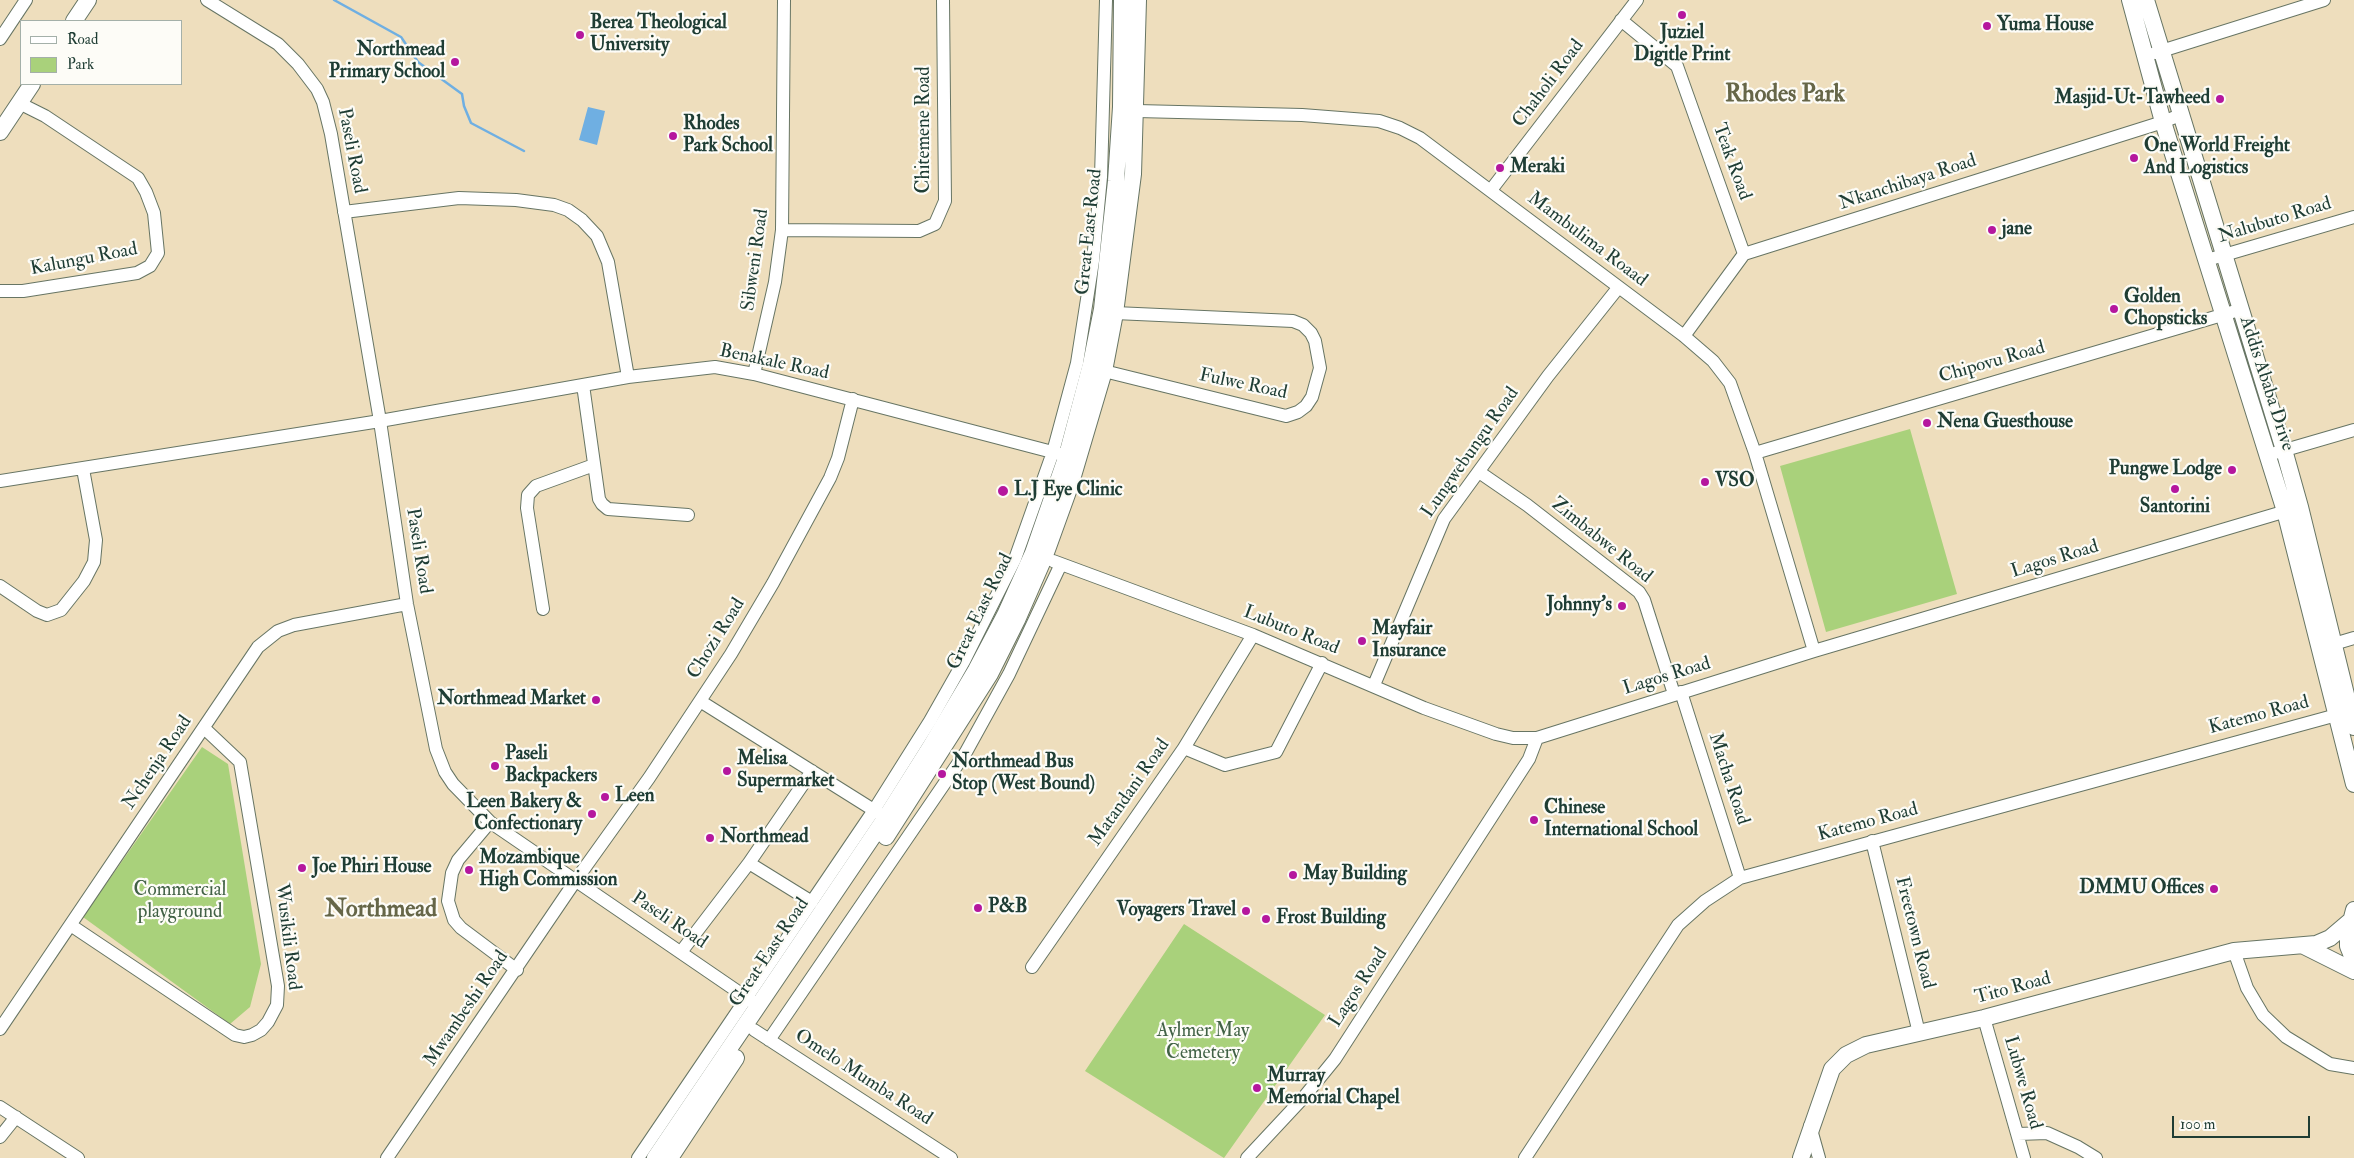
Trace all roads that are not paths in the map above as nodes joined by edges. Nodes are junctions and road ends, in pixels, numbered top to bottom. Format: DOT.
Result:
graph roads {
  1 [pos="26,0"];
  2 [pos="88,0"];
  3 [pos="207,0"];
  4 [pos="784,0"];
  5 [pos="943,0"];
  6 [pos="1106,0"];
  7 [pos="1122,0"];
  8 [pos="1138,0"];
  9 [pos="1636,0"];
  10 [pos="2130,0"];
  11 [pos="2146,0"];
  12 [pos="2324,0"];
  13 [pos="75,20"];
  14 [pos="1621,20"];
  15 [pos="0,39"];
  16 [pos="2161,51"];
  17 [pos="2145,56"];
  18 [pos="31,85"];
  19 [pos="19,103"];
  20 [pos="1137,111"];
  21 [pos="2180,115"];
  22 [pos="2163,122"];
  23 [pos="0,132"];
  24 [pos="1491,190"];
  25 [pos="344,212"];
  26 [pos="2354,217"];
  27 [pos="782,230"];
  28 [pos="1744,254"];
  29 [pos="2224,255"];
  30 [pos="2207,260"];
  31 [pos="1618,288"];
  32 [pos="0,290"];
  33 [pos="2239,310"];
  34 [pos="1115,313"];
  35 [pos="2222,314"];
  36 [pos="1684,336"];
  37 [pos="1104,371"];
  38 [pos="754,374"];
  39 [pos="628,377"];
  40 [pos="583,385"];
  41 [pos="853,399"];
  42 [pos="380,421"];
  43 [pos="2354,430"];
  44 [pos="2276,452"];
  45 [pos="1755,453"];
  46 [pos="1060,454"];
  47 [pos="594,465"];
  48 [pos="83,469"];
  49 [pos="1479,472"];
  50 [pos="0,481"];
  51 [pos="2292,509"];
  52 [pos="688,515"];
  53 [pos="1038,555"];
  54 [pos="1060,564"];
  55 [pos="0,586"];
  56 [pos="407,604"];
  57 [pos="543,609"];
  58 [pos="1253,635"];
  59 [pos="2354,638"];
  60 [pos="2327,646"];
  61 [pos="1814,651"];
  62 [pos="1322,663"];
  63 [pos="1374,686"];
  64 [pos="1677,693"];
  65 [pos="700,701"];
  66 [pos="2347,718"];
  67 [pos="204,728"];
  68 [pos="1537,738"];
  69 [pos="1184,748"];
  70 [pos="812,771"];
  71 [pos="2354,784"];
  72 [pos="885,817"];
  73 [pos="490,822"];
  74 [pos="1872,841"];
  75 [pos="749,863"];
  76 [pos="1740,878"];
  77 [pos="576,880"];
  78 [pos="812,902"];
  79 [pos="2352,916"];
  80 [pos="72,926"];
  81 [pos="804,926"];
  82 [pos="2304,946"];
  83 [pos="2234,951"];
  84 [pos="681,952"];
  85 [pos="2354,962"];
  86 [pos="1032,967"];
  87 [pos="517,970"];
  88 [pos="2354,971"];
  89 [pos="753,1002"];
  90 [pos="1984,1018"];
  91 [pos="0,1029"];
  92 [pos="754,1030"];
  93 [pos="1919,1033"];
  94 [pos="769,1040"];
  95 [pos="2354,1068"];
  96 [pos="0,1107"];
  97 [pos="16,1117"];
  98 [pos="1810,1126"];
  99 [pos="2018,1134"];
  100 [pos="0,1137"];
  101 [pos="78,1158"];
  102 [pos="387,1158"];
  103 [pos="638,1158"];
  104 [pos="655,1158"];
  105 [pos="670,1158"];
  106 [pos="951,1158"];
  107 [pos="1247,1158"];
  108 [pos="1525,1158"];
  109 [pos="1801,1158"];
  110 [pos="1819,1158"];
  111 [pos="2024,1158"];
  112 [pos="2096,1158"];
  1 -- 15 [label="street"];
  2 -- 13 [label="main road"];
  3 -- 25 [label="street, Paseli Road"];
  4 -- 27 [label="street, Sibweni Road"];
  5 -- 27 [label="street, Chitemene Road"];
  6 -- 46 [label="street"];
  7 -- 46 [label="main road, Great East Road"];
  8 -- 20 [label="main road, Great East Road"];
  9 -- 14 [label="street, Chaholi Road"];
  10 -- 17 [label="main road, Addis Ababa Drive"];
  11 -- 16 [label="main road, Addis Ababa Drive"];
  12 -- 16 [label="street"];
  14 -- 24 [label="street, Chaholi Road"];
  14 -- 28 [label="street, Teak Road"];
  16 -- 17 [label="street"];
  16 -- 21 [label="main road, Addis Ababa Drive"];
  17 -- 22 [label="main road, Addis Ababa Drive"];
  18 -- 19 [label="main road"];
  19 -- 23 [label="main road"];
  19 -- 32 [label="street, Kalungu Road"];
  20 -- 24 [label="street, Mambulima Roaad"];
  20 -- 34 [label="main road, Great East Road"];
  21 -- 22 [label="street, Nkanchibaya Road"];
  21 -- 29 [label="main road, Addis Ababa Drive"];
  22 -- 28 [label="street, Nkanchibaya Road"];
  22 -- 30 [label="main road, Addis Ababa Drive"];
  24 -- 31 [label="street, Mambulima Roaad"];
  25 -- 39 [label="street"];
  25 -- 42 [label="street, Paseli Road"];
  26 -- 29 [label="street, Nalubuto Road"];
  27 -- 38 [label="street, Sibweni Road"];
  28 -- 36 [label="street"];
  29 -- 30 [label="street, Nalubuto Road"];
  29 -- 33 [label="main road, Addis Ababa Drive"];
  30 -- 35 [label="main road, Addis Ababa Drive"];
  31 -- 36 [label="street, Mambulima Roaad"];
  31 -- 49 [label="street, Lungwebungu Road"];
  33 -- 35 [label="street, Chipovu Road"];
  33 -- 44 [label="main road, Addis Ababa Drive"];
  34 -- 37 [label="main road, Great East Road"];
  34 -- 37 [label="street, Fulwe Road"];
  35 -- 44 [label="main road, Addis Ababa Drive"];
  35 -- 45 [label="street, Chipovu Road"];
  36 -- 45 [label="street, Mambulima Roaad"];
  37 -- 53 [label="main road, Great East Road"];
  38 -- 39 [label="street, Benakale Road"];
  38 -- 41 [label="street, Benakale Road"];
  39 -- 40 [label="street, Benakale Road"];
  40 -- 42 [label="street, Benakale Road"];
  40 -- 47 [label="street"];
  41 -- 46 [label="street, Benakale Road"];
  41 -- 65 [label="street, Chozi Road"];
  42 -- 48 [label="street, Benakale Road"];
  42 -- 56 [label="street, Paseli Road"];
  43 -- 44 [label="street"];
  44 -- 51 [label="main road, Addis Ababa Drive"];
  45 -- 61 [label="street, Mambulima Roaad"];
  46 -- 53 [label="main road, Great East Road"];
  46 -- 72 [label="street"];
  47 -- 52 [label="street"];
  47 -- 57 [label="street"];
  48 -- 50 [label="street, Benakale Road"];
  48 -- 55 [label="street"];
  49 -- 63 [label="street, Lungwebungu Road"];
  49 -- 64 [label="street, Zimbabwe Road"];
  51 -- 60 [label="main road, Addis Ababa Drive"];
  51 -- 61 [label="street, Lagos Road"];
  53 -- 54 [label="street, Lubuto Road"];
  53 -- 72 [label="main road, Great East Road"];
  54 -- 58 [label="street, Lubuto Road"];
  54 -- 94 [label="street"];
  56 -- 67 [label="street, Nchenja Road"];
  56 -- 73 [label="street, Paseli Road"];
  58 -- 62 [label="street, Lubuto Road"];
  58 -- 69 [label="street, Matandani Road"];
  59 -- 60 [label="street"];
  60 -- 66 [label="main road, Addis Ababa Drive"];
  61 -- 64 [label="street, Lagos Road"];
  62 -- 63 [label="street, Lubuto Road"];
  62 -- 69 [label="street"];
  63 -- 68 [label="street, Lubuto Road"];
  64 -- 68 [label="street, Lagos Road"];
  64 -- 76 [label="street, Macha Road"];
  65 -- 70 [label="street"];
  65 -- 77 [label="street, Chozi Road"];
  66 -- 71 [label="main road, Addis Ababa Drive"];
  66 -- 74 [label="street, Katemo Road"];
  67 -- 80 [label="street, Nchenja Road"];
  67 -- 80 [label="street, Wusikili Road"];
  68 -- 107 [label="street, Lagos Road"];
  69 -- 86 [label="street, Matandani Road"];
  70 -- 72 [label="street"];
  70 -- 75 [label="street"];
  72 -- 78 [label="street"];
  72 -- 81 [label="main road, Great East Road"];
  72 -- 92 [label="main road, Great East Road"];
  73 -- 77 [label="street, Paseli Road"];
  73 -- 87 [label="street"];
  74 -- 76 [label="street, Katemo Road"];
  74 -- 93 [label="street, Freetown Road"];
  75 -- 78 [label="street"];
  75 -- 84 [label="street"];
  76 -- 108 [label="street, Katemo Road"];
  77 -- 84 [label="street, Paseli Road"];
  77 -- 87 [label="street, Mwambeshi Road"];
  78 -- 81 [label="street"];
  79 -- 82 [label="main road, Tito Road"];
  79 -- 85 [label="main road"];
  80 -- 91 [label="street, Nchenja Road"];
  81 -- 89 [label="main road, Great East Road"];
  82 -- 83 [label="main road, Tito Road"];
  82 -- 88 [label="main road"];
  83 -- 90 [label="main road, Tito Road"];
  83 -- 95 [label="street"];
  84 -- 89 [label="street, Paseli Road"];
  87 -- 102 [label="street, Mwambeshi Road"];
  89 -- 103 [label="street"];
  89 -- 104 [label="main road, Great East Road"];
  90 -- 93 [label="main road, Tito Road"];
  90 -- 99 [label="street, Lubwe Road"];
  92 -- 94 [label="street, Omelo Mumba Road"];
  92 -- 105 [label="main road, Great East Road"];
  93 -- 98 [label="main road, Tito Road"];
  94 -- 106 [label="street, Omelo Mumba Road"];
  96 -- 97 [label="street"];
  97 -- 100 [label="street"];
  97 -- 101 [label="street"];
  98 -- 109 [label="main road, Tito Road"];
  98 -- 110 [label="street"];
  99 -- 111 [label="street, Lubwe Road"];
  99 -- 112 [label="street"];
}
